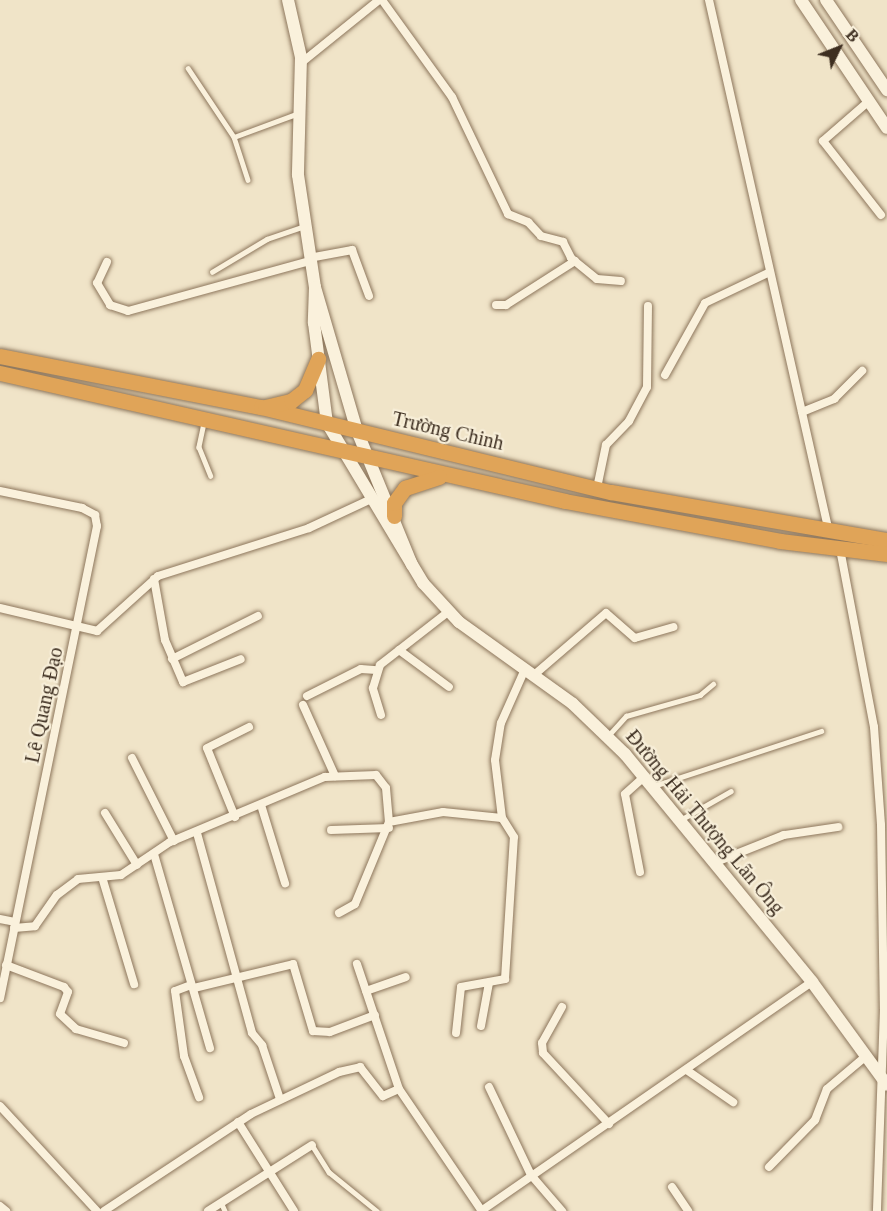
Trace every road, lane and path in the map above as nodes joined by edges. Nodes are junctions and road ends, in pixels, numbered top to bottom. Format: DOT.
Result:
graph roads {
  1 [pos="288,0"];
  2 [pos="381,0"];
  3 [pos="709,0"];
  4 [pos="801,0"];
  5 [pos="826,0"];
  6 [pos="301,63"];
  7 [pos="188,68"];
  8 [pos="887,90"];
  9 [pos="869,101"];
  10 [pos="299,114"];
  11 [pos="887,128"];
  12 [pos="234,137"];
  13 [pos="248,180"];
  14 [pos="881,215"];
  15 [pos="304,226"];
  16 [pos="309,259"];
  17 [pos="574,261"];
  18 [pos="107,262"];
  19 [pos="213,272"];
  20 [pos="770,272"];
  21 [pos="621,281"];
  22 [pos="315,287"];
  23 [pos="369,296"];
  24 [pos="496,305"];
  25 [pos="648,306"];
  26 [pos="0,356"];
  27 [pos="318,359"];
  28 [pos="862,371"];
  29 [pos="0,373"];
  30 [pos="665,375"];
  31 [pos="261,407"];
  32 [pos="802,411"];
  33 [pos="205,421"];
  34 [pos="327,423"];
  35 [pos="357,431"];
  36 [pos="342,451"];
  37 [pos="369,457"];
  38 [pos="212,476"];
  39 [pos="455,477"];
  40 [pos="597,488"];
  41 [pos="0,491"];
  42 [pos="369,500"];
  43 [pos="394,516"];
  44 [pos="830,533"];
  45 [pos="887,540"];
  46 [pos="840,549"];
  47 [pos="887,554"];
  48 [pos="412,565"];
  49 [pos="154,579"];
  50 [pos="0,608"];
  51 [pos="448,612"];
  52 [pos="258,616"];
  53 [pos="78,623"];
  54 [pos="673,627"];
  55 [pos="399,650"];
  56 [pos="172,659"];
  57 [pos="241,659"];
  58 [pos="377,670"];
  59 [pos="529,672"];
  60 [pos="713,684"];
  61 [pos="449,687"];
  62 [pos="307,696"];
  63 [pos="303,705"];
  64 [pos="381,715"];
  65 [pos="249,727"];
  66 [pos="821,731"];
  67 [pos="608,736"];
  68 [pos="132,758"];
  69 [pos="335,776"];
  70 [pos="645,776"];
  71 [pos="654,786"];
  72 [pos="731,791"];
  73 [pos="261,805"];
  74 [pos="105,813"];
  75 [pos="235,817"];
  76 [pos="502,818"];
  77 [pos="682,819"];
  78 [pos="389,825"];
  79 [pos="838,827"];
  80 [pos="332,830"];
  81 [pos="197,833"];
  82 [pos="174,841"];
  83 [pos="154,854"];
  84 [pos="716,862"];
  85 [pos="137,865"];
  86 [pos="640,872"];
  87 [pos="102,877"];
  88 [pos="285,883"];
  89 [pos="339,913"];
  90 [pos="0,919"];
  91 [pos="14,925"];
  92 [pos="357,964"];
  93 [pos="6,965"];
  94 [pos="240,977"];
  95 [pos="406,977"];
  96 [pos="812,982"];
  97 [pos="489,983"];
  98 [pos="134,984"];
  99 [pos="193,987"];
  100 [pos="366,991"];
  101 [pos="0,998"];
  102 [pos="562,1007"];
  103 [pos="375,1015"];
  104 [pos="481,1026"];
  105 [pos="456,1033"];
  106 [pos="124,1043"];
  107 [pos="210,1048"];
  108 [pos="866,1056"];
  109 [pos="688,1071"];
  110 [pos="883,1080"];
  111 [pos="489,1087"];
  112 [pos="399,1089"];
  113 [pos="200,1097"];
  114 [pos="280,1099"];
  115 [pos="733,1102"];
  116 [pos="0,1106"];
  117 [pos="238,1122"];
  118 [pos="609,1124"];
  119 [pos="312,1145"];
  120 [pos="769,1167"];
  121 [pos="269,1170"];
  122 [pos="531,1175"];
  123 [pos="672,1187"];
  124 [pos="0,1206"];
  125 [pos="223,1207"];
  126 [pos="6,1211"];
  127 [pos="97,1211"];
  128 [pos="105,1211"];
  129 [pos="208,1211"];
  130 [pos="294,1211"];
  131 [pos="377,1211"];
  132 [pos="482,1211"];
  133 [pos="562,1211"];
  134 [pos="688,1211"];
  135 [pos="877,1211"];
  1 -- 6 [label="street, Đường Hải Thượng Lãn Ông"];
  2 -- 6 [label="street"];
  2 -- 17 [label="street"];
  3 -- 20 [label="street"];
  4 -- 9 [label="street"];
  5 -- 8 [label="street"];
  6 -- 10 [label="street, Đường Hải Thượng Lãn Ông"];
  7 -- 12 [label="lane"];
  9 -- 11 [label="street"];
  9 -- 14 [label="street"];
  10 -- 12 [label="lane"];
  10 -- 15 [label="street, Đường Hải Thượng Lãn Ông"];
  12 -- 13 [label="lane"];
  15 -- 16 [label="street, Đường Hải Thượng Lãn Ông"];
  15 -- 19 [label="lane"];
  16 -- 18 [label="street"];
  16 -- 22 [label="street, Đường Hải Thượng Lãn Ông"];
  16 -- 23 [label="street"];
  17 -- 21 [label="street"];
  17 -- 24 [label="street"];
  20 -- 30 [label="street"];
  20 -- 32 [label="street"];
  22 -- 27 [label="street, Đường Hải Thượng Lãn Ông"];
  22 -- 35 [label="street, Đường Hải Thượng Lãn Ông"];
  25 -- 40 [label="street"];
  26 -- 31 [label="highway, Trường Chinh"];
  27 -- 31 [label="highway"];
  27 -- 34 [label="street, Đường Hải Thượng Lãn Ông"];
  28 -- 32 [label="street"];
  29 -- 33 [label="highway"];
  31 -- 34 [label="highway, Trường Chinh"];
  32 -- 44 [label="street"];
  33 -- 36 [label="highway"];
  33 -- 38 [label="lane"];
  34 -- 35 [label="highway, Trường Chinh"];
  34 -- 36 [label="street, Đường Hải Thượng Lãn Ông"];
  35 -- 37 [label="street, Đường Hải Thượng Lãn Ông"];
  35 -- 40 [label="highway, Trường Chinh"];
  36 -- 37 [label="highway"];
  36 -- 42 [label="street, Đường Hải Thượng Lãn Ông"];
  37 -- 39 [label="highway"];
  37 -- 43 [label="street, Đường Hải Thượng Lãn Ông"];
  39 -- 43 [label="highway"];
  39 -- 46 [label="highway"];
  40 -- 44 [label="highway, Trường Chinh"];
  41 -- 53 [label="street, Lê Quang Đạo"];
  42 -- 48 [label="street, Đường Hải Thượng Lãn Ông"];
  42 -- 49 [label="street"];
  43 -- 48 [label="street, Đường Hải Thượng Lãn Ông"];
  44 -- 45 [label="highway, Trường Chinh"];
  46 -- 47 [label="highway"];
  46 -- 110 [label="street"];
  48 -- 51 [label="street, Đường Hải Thượng Lãn Ông"];
  49 -- 53 [label="street"];
  49 -- 56 [label="street"];
  50 -- 53 [label="street"];
  51 -- 55 [label="street"];
  51 -- 59 [label="street, Đường Hải Thượng Lãn Ông"];
  52 -- 56 [label="street"];
  53 -- 91 [label="street, Lê Quang Đạo"];
  54 -- 59 [label="street"];
  55 -- 58 [label="street"];
  55 -- 61 [label="street"];
  56 -- 57 [label="street"];
  58 -- 62 [label="street"];
  58 -- 64 [label="street"];
  59 -- 67 [label="street, Đường Hải Thượng Lãn Ông"];
  59 -- 76 [label="street"];
  60 -- 67 [label="lane"];
  63 -- 69 [label="street"];
  65 -- 75 [label="street"];
  66 -- 71 [label="lane"];
  67 -- 70 [label="street, Đường Hải Thượng Lãn Ông"];
  68 -- 82 [label="street"];
  69 -- 73 [label="street"];
  69 -- 78 [label="street"];
  70 -- 71 [label="street, Đường Hải Thượng Lãn Ông"];
  70 -- 86 [label="street"];
  71 -- 77 [label="street, Đường Hải Thượng Lãn Ông"];
  72 -- 77 [label="lane"];
  73 -- 75 [label="street"];
  73 -- 88 [label="street"];
  74 -- 85 [label="street"];
  75 -- 81 [label="street"];
  76 -- 78 [label="street"];
  76 -- 97 [label="street"];
  77 -- 84 [label="street, Đường Hải Thượng Lãn Ông"];
  78 -- 80 [label="street"];
  78 -- 89 [label="street"];
  79 -- 84 [label="street"];
  81 -- 82 [label="street"];
  81 -- 94 [label="street"];
  82 -- 83 [label="street"];
  83 -- 85 [label="street"];
  83 -- 99 [label="street"];
  84 -- 96 [label="street, Đường Hải Thượng Lãn Ông"];
  85 -- 87 [label="street"];
  87 -- 91 [label="street"];
  87 -- 98 [label="street"];
  90 -- 91 [label="street"];
  91 -- 93 [label="street, Lê Quang Đạo"];
  92 -- 100 [label="street"];
  93 -- 101 [label="street, Lê Quang Đạo"];
  93 -- 106 [label="street"];
  94 -- 99 [label="street"];
  94 -- 103 [label="street"];
  94 -- 114 [label="street"];
  95 -- 100 [label="street"];
  96 -- 108 [label="street, Đường Hải Thượng Lãn Ông"];
  96 -- 109 [label="street"];
  97 -- 104 [label="street"];
  97 -- 105 [label="street"];
  99 -- 107 [label="street"];
  99 -- 113 [label="street"];
  100 -- 103 [label="street"];
  102 -- 118 [label="street"];
  103 -- 112 [label="street"];
  108 -- 110 [label="street, Đường Hải Thượng Lãn Ông"];
  108 -- 120 [label="street"];
  109 -- 115 [label="street"];
  109 -- 118 [label="street"];
  110 -- 135 [label="street"];
  111 -- 122 [label="street"];
  112 -- 114 [label="street"];
  112 -- 132 [label="street"];
  114 -- 117 [label="street"];
  116 -- 127 [label="street"];
  117 -- 121 [label="street"];
  117 -- 128 [label="street"];
  118 -- 122 [label="street"];
  119 -- 121 [label="street"];
  119 -- 131 [label="lane"];
  121 -- 125 [label="street"];
  121 -- 130 [label="street"];
  122 -- 132 [label="street"];
  122 -- 133 [label="street"];
  123 -- 134 [label="street"];
  124 -- 126 [label="street"];
  125 -- 129 [label="street"];
}
